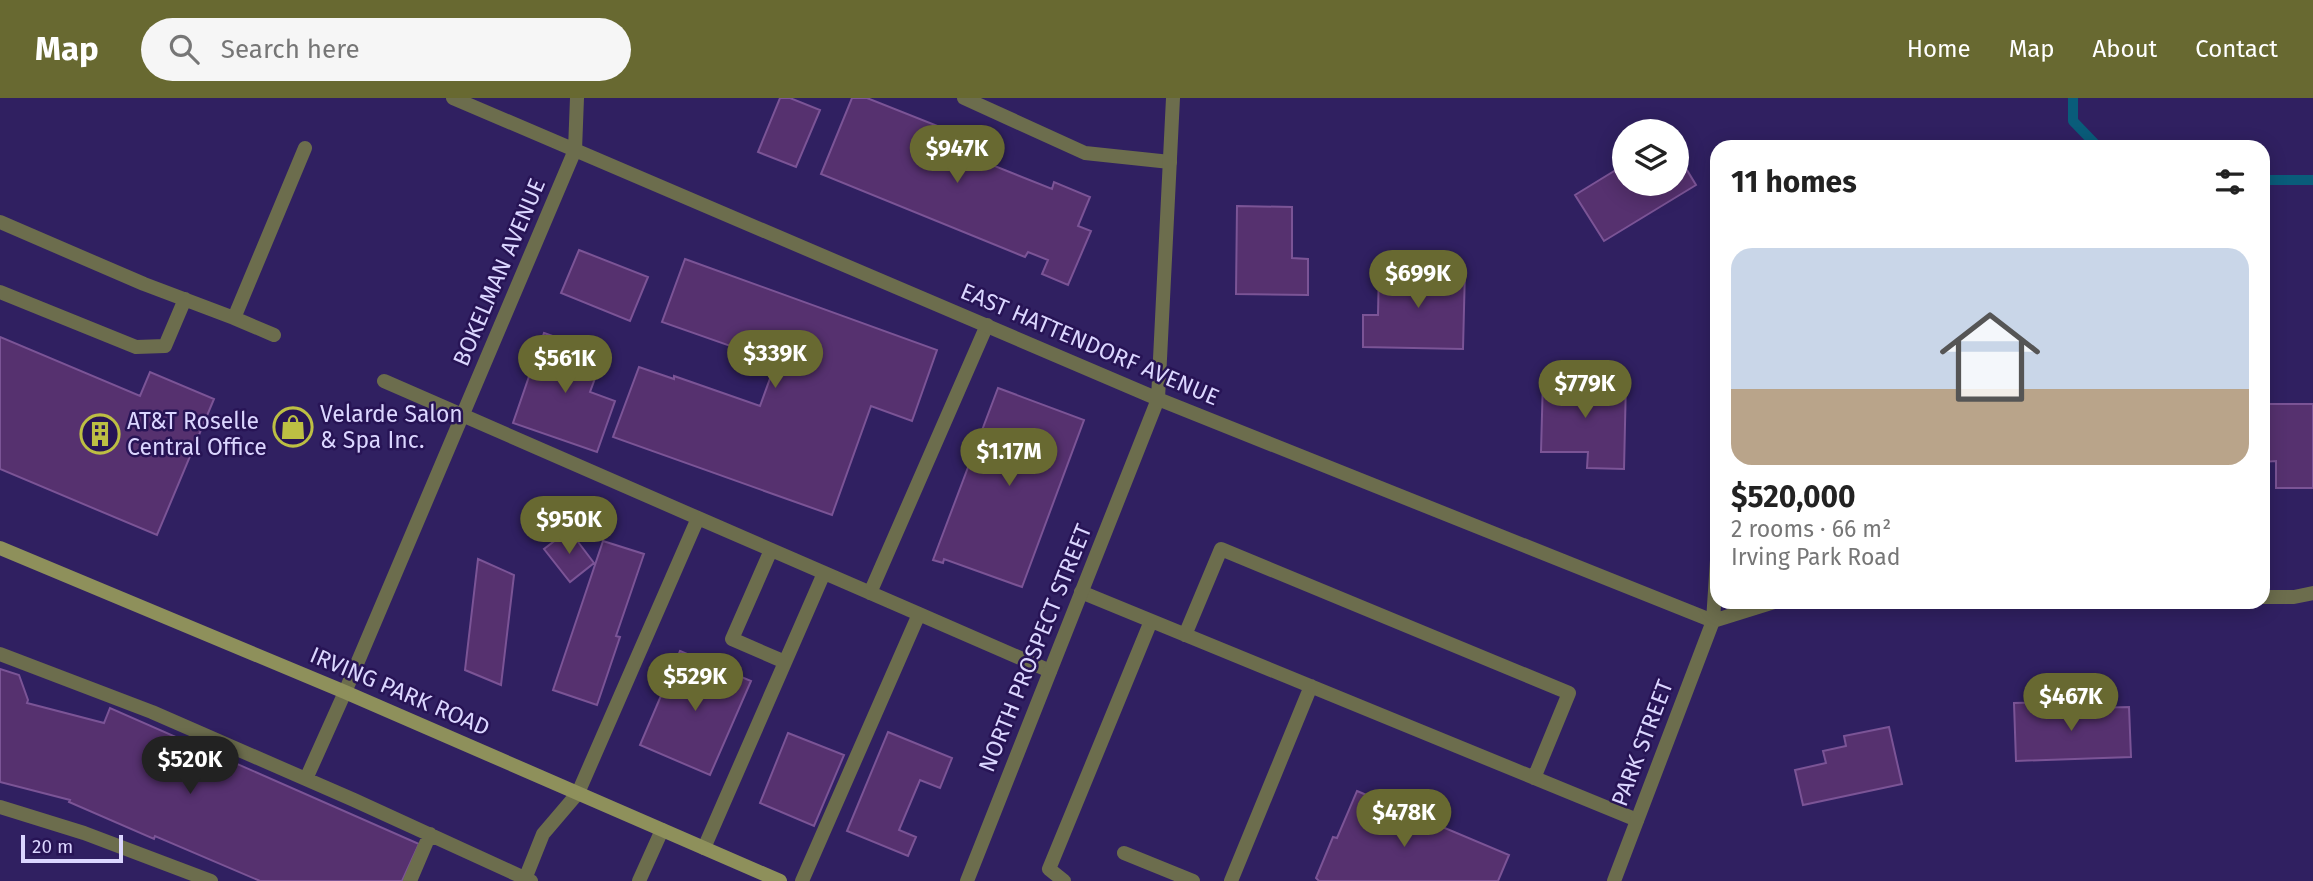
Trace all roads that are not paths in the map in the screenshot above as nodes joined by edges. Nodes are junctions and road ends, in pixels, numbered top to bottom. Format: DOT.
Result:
graph roads {
  1 [pos="453,98"];
  2 [pos="577,98"];
  3 [pos="964,98"];
  4 [pos="1173,98"];
  5 [pos="306,148"];
  6 [pos="575,150"];
  7 [pos="1170,162"];
  8 [pos="0,222"];
  9 [pos="0,292"];
  10 [pos="185,299"];
  11 [pos="234,318"];
  12 [pos="987,325"];
  13 [pos="274,335"];
  14 [pos="384,381"];
  15 [pos="1158,399"];
  16 [pos="463,415"];
  17 [pos="698,518"];
  18 [pos="0,548"];
  19 [pos="771,550"];
  20 [pos="824,573"];
  21 [pos="1081,592"];
  22 [pos="870,593"];
  23 [pos="2313,593"];
  24 [pos="2270,597"];
  25 [pos="1714,609"];
  26 [pos="1752,609"];
  27 [pos="919,614"];
  28 [pos="1151,621"];
  29 [pos="1713,621"];
  30 [pos="1185,635"];
  31 [pos="0,654"];
  32 [pos="785,662"];
  33 [pos="1050,671"];
  34 [pos="1311,687"];
  35 [pos="345,692"];
  36 [pos="1534,778"];
  37 [pos="306,779"];
  38 [pos="578,793"];
  39 [pos="0,807"];
  40 [pos="1637,820"];
  41 [pos="662,830"];
  42 [pos="430,834"];
  43 [pos="704,848"];
  44 [pos="1124,853"];
  45 [pos="528,880"];
  46 [pos="211,881"];
  47 [pos="410,881"];
  48 [pos="639,881"];
  49 [pos="780,881"];
  50 [pos="802,881"];
  51 [pos="967,881"];
  52 [pos="1064,881"];
  53 [pos="1193,881"];
  54 [pos="1231,881"];
  55 [pos="1614,881"];
  1 -- 6 [label="street, EAST HATTENDORF AVENUE"];
  2 -- 6 [label="street, BOKELMAN AVENUE"];
  3 -- 7 [label="street"];
  4 -- 7 [label="street, NORTH PROSPECT STREET"];
  5 -- 11 [label="street"];
  6 -- 12 [label="street, EAST HATTENDORF AVENUE"];
  6 -- 16 [label="street, BOKELMAN AVENUE"];
  7 -- 15 [label="street, NORTH PROSPECT STREET"];
  8 -- 10 [label="street"];
  9 -- 10 [label="street"];
  10 -- 11 [label="street"];
  11 -- 13 [label="street"];
  12 -- 15 [label="street, EAST HATTENDORF AVENUE"];
  12 -- 22 [label="street"];
  14 -- 16 [label="street"];
  15 -- 21 [label="street, NORTH PROSPECT STREET"];
  15 -- 29 [label="street, EAST HATTENDORF AVENUE"];
  16 -- 17 [label="street"];
  16 -- 35 [label="street, BOKELMAN AVENUE"];
  17 -- 19 [label="street"];
  17 -- 38 [label="street"];
  18 -- 35 [label="main road, IRVING PARK ROAD"];
  19 -- 20 [label="street"];
  19 -- 32 [label="street"];
  20 -- 22 [label="street"];
  20 -- 32 [label="street"];
  21 -- 28 [label="street"];
  21 -- 33 [label="street, NORTH PROSPECT STREET"];
  22 -- 27 [label="street"];
  23 -- 24 [label="street"];
  25 -- 29 [label="street, PARK STREET"];
  26 -- 29 [label="street"];
  27 -- 33 [label="street"];
  27 -- 50 [label="street"];
  28 -- 30 [label="street"];
  28 -- 52 [label="street"];
  29 -- 40 [label="street, PARK STREET"];
  30 -- 34 [label="street"];
  30 -- 36 [label="street"];
  31 -- 37 [label="street"];
  32 -- 43 [label="street"];
  33 -- 51 [label="street, NORTH PROSPECT STREET"];
  34 -- 36 [label="street"];
  34 -- 54 [label="street"];
  35 -- 37 [label="street, BOKELMAN AVENUE"];
  35 -- 38 [label="main road, IRVING PARK ROAD"];
  36 -- 40 [label="street"];
  37 -- 42 [label="street"];
  38 -- 41 [label="main road, IRVING PARK ROAD"];
  38 -- 45 [label="street"];
  39 -- 46 [label="street"];
  40 -- 55 [label="street, PARK STREET"];
  41 -- 43 [label="main road, IRVING PARK ROAD"];
  41 -- 48 [label="street"];
  42 -- 45 [label="street"];
  42 -- 47 [label="street"];
  43 -- 49 [label="main road, IRVING PARK ROAD"];
  44 -- 53 [label="street"];
}
